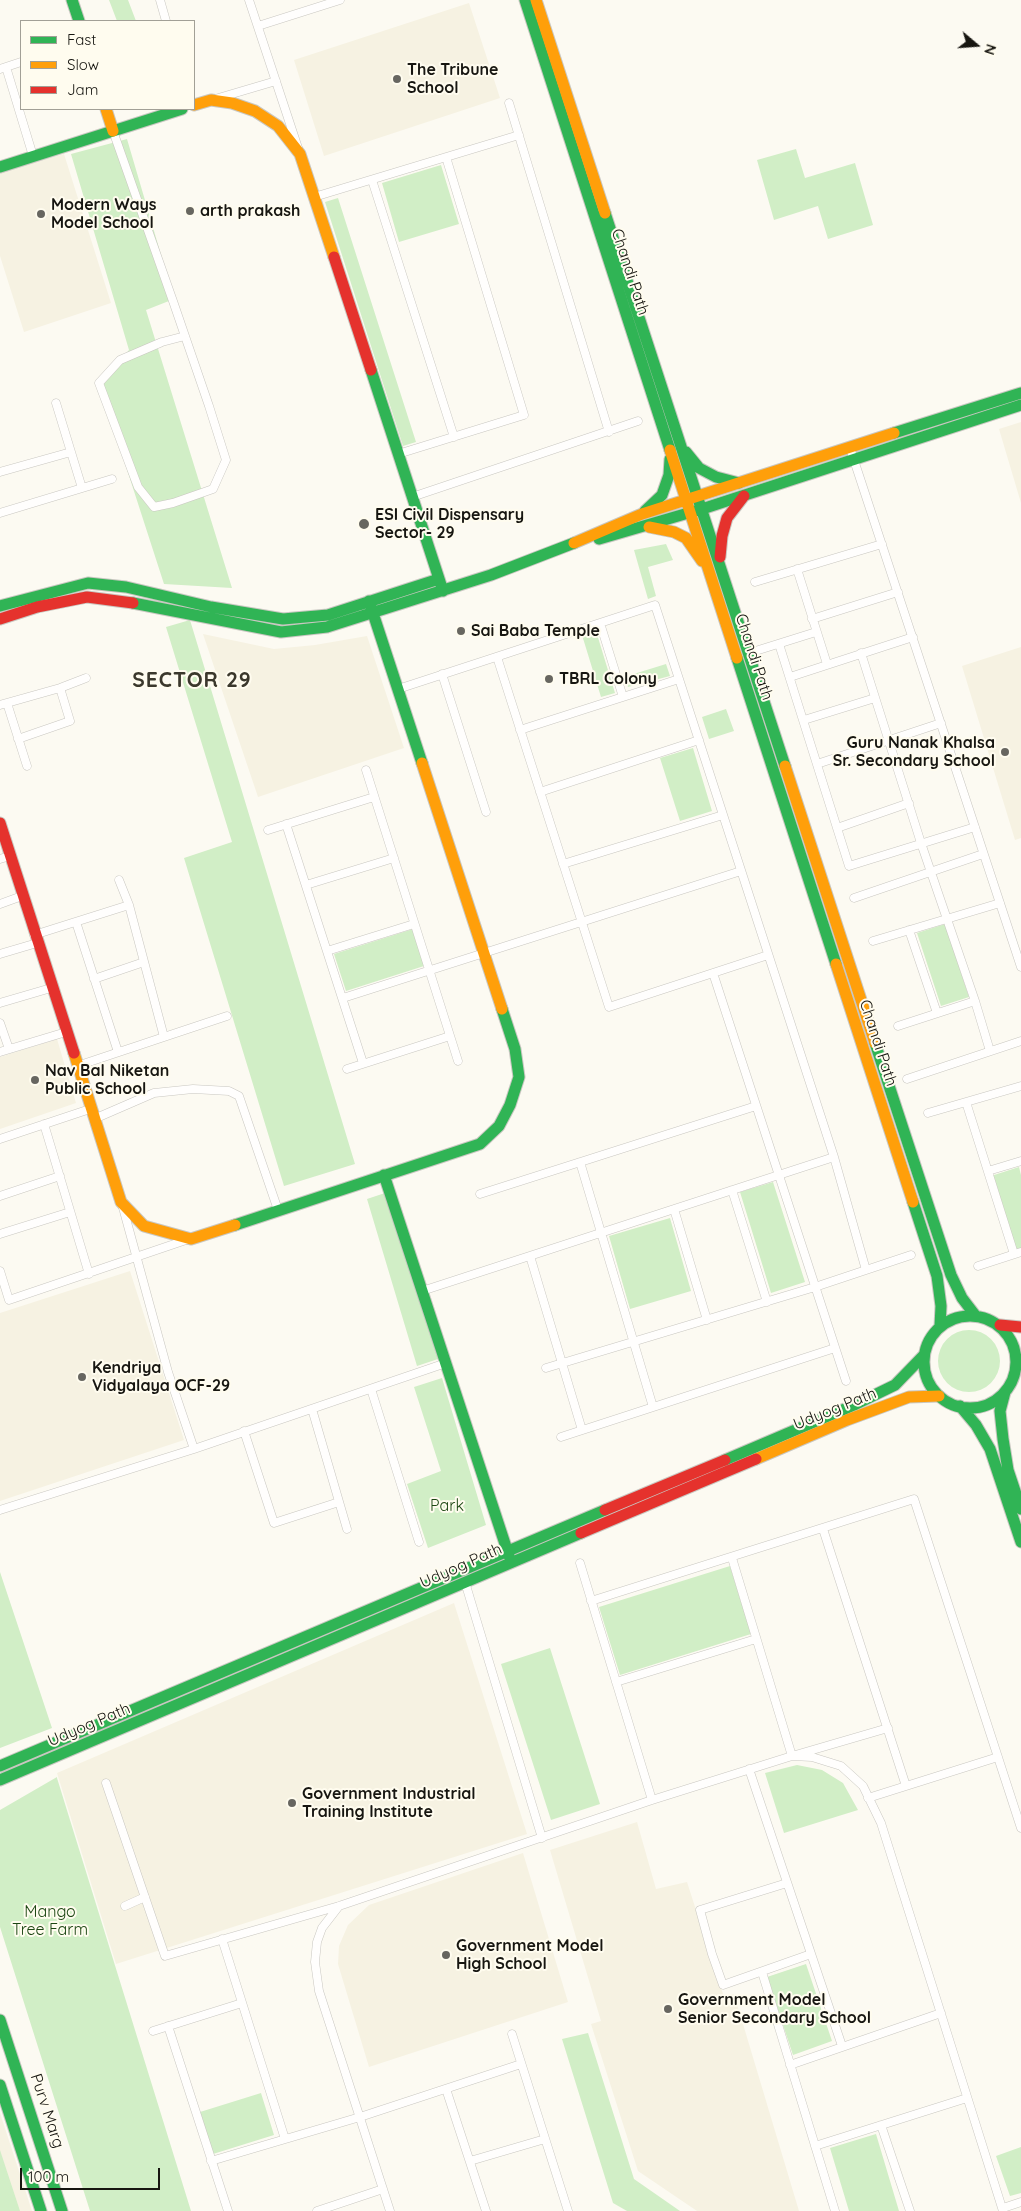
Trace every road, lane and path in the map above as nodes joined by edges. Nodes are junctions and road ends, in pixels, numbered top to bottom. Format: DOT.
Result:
graph roads {
  1 [pos="72,0"];
  2 [pos="160,0"];
  3 [pos="249,0"];
  4 [pos="340,0"];
  5 [pos="525,0"];
  6 [pos="536,0"];
  7 [pos="79,20"];
  8 [pos="166,20"];
  9 [pos="258,26"];
  10 [pos="20,62"];
  11 [pos="3,68"];
  12 [pos="276,81"];
  13 [pos="211,100"];
  14 [pos="509,103"];
  15 [pos="195,105"];
  16 [pos="106,110"];
  17 [pos="179,110"];
  18 [pos="113,131"];
  19 [pos="519,135"];
  20 [pos="300,154"];
  21 [pos="33,156"];
  22 [pos="446,157"];
  23 [pos="0,166"];
  24 [pos="372,180"];
  25 [pos="314,197"];
  26 [pos="185,336"];
  27 [pos="1021,393"];
  28 [pos="56,403"];
  29 [pos="1021,405"];
  30 [pos="638,421"];
  31 [pos="609,432"];
  32 [pos="454,437"];
  33 [pos="676,448"];
  34 [pos="850,448"];
  35 [pos="71,452"];
  36 [pos="398,454"];
  37 [pos="854,460"];
  38 [pos="0,472"];
  39 [pos="112,479"];
  40 [pos="739,483"];
  41 [pos="82,488"];
  42 [pos="744,496"];
  43 [pos="412,497"];
  44 [pos="692,498"];
  45 [pos="696,511"];
  46 [pos="0,513"];
  47 [pos="642,514"];
  48 [pos="647,527"];
  49 [pos="882,544"];
  50 [pos="566,547"];
  51 [pos="720,565"];
  52 [pos="797,569"];
  53 [pos="708,570"];
  54 [pos="439,579"];
  55 [pos="755,582"];
  56 [pos="443,591"];
  57 [pos="898,592"];
  58 [pos="371,607"];
  59 [pos="1,613"];
  60 [pos="812,619"];
  61 [pos="600,623"];
  62 [pos="816,632"];
  63 [pos="913,637"];
  64 [pos="778,644"];
  65 [pos="861,653"];
  66 [pos="749,654"];
  67 [pos="497,657"];
  68 [pos="827,664"];
  69 [pos="442,674"];
  70 [pos="790,677"];
  71 [pos="86,678"];
  72 [pos="679,679"];
  73 [pos="60,688"];
  74 [pos="398,689"];
  75 [pos="623,697"];
  76 [pos="875,698"];
  77 [pos="3,704"];
  78 [pos="804,720"];
  79 [pos="941,723"];
  80 [pos="520,730"];
  81 [pos="18,740"];
  82 [pos="699,740"];
  83 [pos="888,740"];
  84 [pos="817,764"];
  85 [pos="26,766"];
  86 [pos="366,770"];
  87 [pos="540,792"];
  88 [pos="374,797"];
  89 [pos="909,803"];
  90 [pos="486,812"];
  91 [pos="723,815"];
  92 [pos="0,823"];
  93 [pos="286,824"];
  94 [pos="975,827"];
  95 [pos="837,828"];
  96 [pos="268,830"];
  97 [pos="921,843"];
  98 [pos="983,854"];
  99 [pos="5,857"];
  100 [pos="394,858"];
  101 [pos="563,864"];
  102 [pos="741,871"];
  103 [pos="931,872"];
  104 [pos="119,880"];
  105 [pos="306,885"];
  106 [pos="22,896"];
  107 [pos="854,898"];
  108 [pos="1000,903"];
  109 [pos="0,904"];
  110 [pos="129,905"];
  111 [pos="948,918"];
  112 [pos="76,922"];
  113 [pos="582,922"];
  114 [pos="414,924"];
  115 [pos="909,930"];
  116 [pos="35,939"];
  117 [pos="873,941"];
  118 [pos="327,951"];
  119 [pos="484,953"];
  120 [pos="0,954"];
  121 [pos="1019,954"];
  122 [pos="768,955"];
  123 [pos="144,962"];
  124 [pos="1021,967"];
  125 [pos="429,970"];
  126 [pos="713,973"];
  127 [pos="94,978"];
  128 [pos="52,988"];
  129 [pos="343,998"];
  130 [pos="975,1001"];
  131 [pos="0,1003"];
  132 [pos="937,1013"];
  133 [pos="227,1016"];
  134 [pos="0,1023"];
  135 [pos="898,1026"];
  136 [pos="66,1032"];
  137 [pos="450,1036"];
  138 [pos="164,1037"];
  139 [pos="1021,1041"];
  140 [pos="9,1049"];
  141 [pos="990,1051"];
  142 [pos="0,1052"];
  143 [pos="118,1052"];
  144 [pos="458,1061"];
  145 [pos="363,1063"];
  146 [pos="77,1066"];
  147 [pos="347,1069"];
  148 [pos="907,1079"];
  149 [pos="1021,1086"];
  150 [pos="966,1102"];
  151 [pos="756,1106"];
  152 [pos="928,1113"];
  153 [pos="92,1114"];
  154 [pos="44,1124"];
  155 [pos="0,1139"];
  156 [pos="834,1157"];
  157 [pos="1021,1161"];
  158 [pos="580,1162"];
  159 [pos="988,1171"];
  160 [pos="778,1174"];
  161 [pos="384,1175"];
  162 [pos="60,1176"];
  163 [pos="732,1190"];
  164 [pos="480,1194"];
  165 [pos="0,1196"];
  166 [pos="121,1202"];
  167 [pos="674,1209"];
  168 [pos="278,1210"];
  169 [pos="70,1212"];
  170 [pos="601,1233"];
  171 [pos="0,1234"];
  172 [pos="191,1239"];
  173 [pos="1018,1253"];
  174 [pos="911,1255"];
  175 [pos="530,1256"];
  176 [pos="137,1258"];
  177 [pos="978,1266"];
  178 [pos="866,1270"];
  179 [pos="0,1271"];
  180 [pos="89,1274"];
  181 [pos="2,1284"];
  182 [pos="815,1288"];
  183 [pos="422,1291"];
  184 [pos="767,1302"];
  185 [pos="974,1315"];
  186 [pos="707,1320"];
  187 [pos="1000,1325"];
  188 [pos="940,1326"];
  189 [pos="1021,1327"];
  190 [pos="634,1342"];
  191 [pos="835,1348"];
  192 [pos="924,1355"];
  193 [pos="446,1363"];
  194 [pos="562,1364"];
  195 [pos="546,1368"];
  196 [pos="1018,1368"];
  197 [pos="846,1381"];
  198 [pos="371,1389"];
  199 [pos="1005,1392"];
  200 [pos="939,1396"];
  201 [pos="960,1406"];
  202 [pos="653,1407"];
  203 [pos="312,1409"];
  204 [pos="582,1430"];
  205 [pos="244,1431"];
  206 [pos="561,1437"];
  207 [pos="194,1449"];
  208 [pos="339,1502"];
  209 [pos="1021,1509"];
  210 [pos="0,1510"];
  211 [pos="347,1529"];
  212 [pos="823,1530"];
  213 [pos="419,1542"];
  214 [pos="1021,1542"];
  215 [pos="509,1556"];
  216 [pos="732,1558"];
  217 [pos="580,1563"];
  218 [pos="465,1582"];
  219 [pos="592,1601"];
  220 [pos="756,1639"];
  221 [pos="616,1682"];
  222 [pos="888,1728"];
  223 [pos="792,1756"];
  224 [pos="998,1757"];
  225 [pos="0,1766"];
  226 [pos="749,1769"];
  227 [pos="0,1780"];
  228 [pos="106,1782"];
  229 [pos="906,1786"];
  230 [pos="868,1798"];
  231 [pos="652,1800"];
  232 [pos="1021,1828"];
  233 [pos="542,1838"];
  234 [pos="787,1883"];
  235 [pos="145,1897"];
  236 [pos="125,1906"];
  237 [pos="339,1906"];
  238 [pos="222,1939"];
  239 [pos="811,1954"];
  240 [pos="762,1972"];
  241 [pos="242,2004"];
  242 [pos="941,2013"];
  243 [pos="0,2020"];
  244 [pos="168,2026"];
  245 [pos="153,2031"];
  246 [pos="512,2034"];
  247 [pos="842,2046"];
  248 [pos="522,2064"];
  249 [pos="790,2065"];
  250 [pos="0,2085"];
  251 [pos="446,2089"];
  252 [pos="967,2098"];
  253 [pos="360,2117"];
  254 [pos="881,2125"];
  255 [pos="285,2139"];
  256 [pos="545,2139"];
  257 [pos="815,2146"];
  258 [pos="211,2161"];
  259 [pos="470,2161"];
  260 [pos="383,2190"];
  261 [pos="1021,2202"];
  262 [pos="1003,2210"];
  263 [pos="41,2211"];
  264 [pos="62,2211"];
  265 [pos="228,2211"];
  266 [pos="317,2211"];
  267 [pos="390,2211"];
  268 [pos="486,2211"];
  269 [pos="568,2211"];
  270 [pos="835,2211"];
  271 [pos="910,2211"];
  1 -- 7 [label="main road"];
  2 -- 8 [label="street"];
  3 -- 9 [label="street"];
  4 -- 9 [label="street"];
  5 -- 33 [label="main road, Chandi Path"];
  6 -- 33 [label="main road, Chandi Path"];
  9 -- 12 [label="street"];
  10 -- 11 [label="street"];
  11 -- 21 [label="street"];
  12 -- 13 [label="street"];
  12 -- 20 [label="street"];
  13 -- 15 [label="main road"];
  13 -- 20 [label="main road"];
  14 -- 19 [label="street"];
  16 -- 18 [label="main road"];
  17 -- 18 [label="main road"];
  18 -- 21 [label="main road"];
  18 -- 26 [label="street"];
  19 -- 22 [label="street"];
  19 -- 31 [label="street"];
  20 -- 25 [label="main road"];
  21 -- 23 [label="main road"];
  22 -- 24 [label="street"];
  22 -- 32 [label="street"];
  24 -- 25 [label="street"];
  24 -- 32 [label="street"];
  25 -- 36 [label="main road"];
  26 -- 26 [label="street"];
  27 -- 34 [label="main road"];
  28 -- 35 [label="street"];
  29 -- 37 [label="main road"];
  30 -- 31 [label="street"];
  31 -- 43 [label="street"];
  32 -- 36 [label="street"];
  33 -- 40 [label="main road"];
  33 -- 44 [label="main road, Chandi Path"];
  33 -- 47 [label="main road"];
  34 -- 37 [label="street"];
  34 -- 40 [label="main road"];
  35 -- 38 [label="street"];
  35 -- 41 [label="street"];
  36 -- 43 [label="main road"];
  37 -- 42 [label="main road"];
  37 -- 49 [label="street"];
  39 -- 41 [label="street"];
  40 -- 44 [label="main road"];
  41 -- 46 [label="street"];
  42 -- 45 [label="main road"];
  42 -- 51 [label="main road"];
  43 -- 54 [label="main road"];
  44 -- 45 [label="main road, Chandi Path"];
  44 -- 47 [label="main road"];
  45 -- 48 [label="main road"];
  45 -- 51 [label="main road, Chandi Path"];
  45 -- 53 [label="main road, Chandi Path"];
  47 -- 50 [label="main road"];
  48 -- 50 [label="main road"];
  48 -- 53 [label="main road"];
  49 -- 52 [label="street"];
  49 -- 57 [label="street"];
  50 -- 56 [label="main road"];
  51 -- 66 [label="main road, Chandi Path"];
  52 -- 55 [label="street"];
  52 -- 60 [label="street"];
  53 -- 188 [label="main road, Chandi Path"];
  54 -- 56 [label="main road"];
  54 -- 58 [label="main road"];
  56 -- 58 [label="main road"];
  57 -- 60 [label="street"];
  57 -- 63 [label="street"];
  58 -- 59 [label="main road"];
  58 -- 74 [label="main road"];
  60 -- 62 [label="street"];
  61 -- 67 [label="street"];
  61 -- 72 [label="street"];
  61 -- 75 [label="street"];
  62 -- 64 [label="street"];
  62 -- 68 [label="street"];
  63 -- 65 [label="street"];
  63 -- 79 [label="street"];
  64 -- 66 [label="street"];
  64 -- 70 [label="street"];
  65 -- 68 [label="street"];
  65 -- 76 [label="street"];
  66 -- 185 [label="main road, Chandi Path"];
  67 -- 69 [label="street"];
  67 -- 80 [label="street"];
  68 -- 70 [label="street"];
  69 -- 74 [label="street"];
  69 -- 90 [label="street"];
  70 -- 78 [label="street"];
  71 -- 73 [label="street"];
  72 -- 75 [label="street"];
  72 -- 82 [label="street"];
  73 -- 77 [label="street"];
  73 -- 81 [label="street"];
  74 -- 119 [label="main road"];
  75 -- 80 [label="street"];
  76 -- 78 [label="street"];
  76 -- 83 [label="street"];
  77 -- 81 [label="street"];
  78 -- 84 [label="street"];
  79 -- 83 [label="street"];
  79 -- 94 [label="street"];
  80 -- 87 [label="street"];
  81 -- 85 [label="street"];
  82 -- 87 [label="street"];
  82 -- 91 [label="street"];
  83 -- 84 [label="street"];
  83 -- 89 [label="street"];
  84 -- 95 [label="street"];
  86 -- 88 [label="street"];
  87 -- 101 [label="street"];
  88 -- 93 [label="street"];
  88 -- 100 [label="street"];
  89 -- 95 [label="street"];
  89 -- 97 [label="street"];
  91 -- 101 [label="street"];
  91 -- 102 [label="street"];
  92 -- 99 [label="main road"];
  93 -- 96 [label="street"];
  93 -- 105 [label="street"];
  94 -- 97 [label="street"];
  94 -- 98 [label="street"];
  95 -- 97 [label="street"];
  97 -- 103 [label="street"];
  98 -- 103 [label="street"];
  98 -- 108 [label="street"];
  99 -- 106 [label="main road"];
  100 -- 105 [label="street"];
  100 -- 114 [label="street"];
  101 -- 113 [label="street"];
  102 -- 113 [label="street"];
  102 -- 122 [label="street"];
  103 -- 107 [label="street"];
  103 -- 111 [label="street"];
  104 -- 110 [label="street"];
  105 -- 118 [label="street"];
  106 -- 109 [label="street"];
  106 -- 116 [label="main road"];
  108 -- 111 [label="street"];
  108 -- 121 [label="street"];
  110 -- 112 [label="street"];
  110 -- 123 [label="street"];
  111 -- 115 [label="street"];
  111 -- 130 [label="street"];
  112 -- 116 [label="street"];
  112 -- 127 [label="street"];
  113 -- 119 [label="street"];
  113 -- 126 [label="street"];
  114 -- 118 [label="street"];
  114 -- 125 [label="street"];
  115 -- 117 [label="street"];
  115 -- 132 [label="street"];
  116 -- 120 [label="street"];
  116 -- 128 [label="main road"];
  118 -- 129 [label="street"];
  119 -- 125 [label="street"];
  119 -- 161 [label="main road"];
  121 -- 124 [label="street"];
  122 -- 126 [label="street"];
  122 -- 156 [label="street"];
  123 -- 127 [label="street"];
  123 -- 138 [label="street"];
  125 -- 129 [label="street"];
  125 -- 137 [label="street"];
  126 -- 151 [label="street"];
  127 -- 143 [label="street"];
  128 -- 131 [label="street"];
  128 -- 136 [label="main road"];
  129 -- 145 [label="street"];
  130 -- 132 [label="street"];
  130 -- 141 [label="street"];
  132 -- 135 [label="street"];
  133 -- 138 [label="street"];
  134 -- 140 [label="street"];
  136 -- 140 [label="street"];
  136 -- 146 [label="main road"];
  137 -- 144 [label="street"];
  137 -- 145 [label="street"];
  138 -- 143 [label="street"];
  139 -- 141 [label="street"];
  140 -- 142 [label="street"];
  141 -- 148 [label="street"];
  143 -- 146 [label="street"];
  145 -- 147 [label="street"];
  146 -- 153 [label="main road"];
  149 -- 150 [label="street"];
  150 -- 152 [label="street"];
  150 -- 159 [label="street"];
  151 -- 158 [label="street"];
  151 -- 160 [label="street"];
  153 -- 154 [label="street"];
  153 -- 166 [label="main road"];
  153 -- 168 [label="street"];
  154 -- 155 [label="street"];
  154 -- 162 [label="street"];
  156 -- 160 [label="street"];
  156 -- 178 [label="street"];
  157 -- 159 [label="street"];
  158 -- 164 [label="street"];
  158 -- 170 [label="street"];
  159 -- 173 [label="street"];
  160 -- 163 [label="street"];
  160 -- 182 [label="street"];
  161 -- 168 [label="main road"];
  161 -- 183 [label="main road"];
  162 -- 165 [label="street"];
  162 -- 169 [label="street"];
  163 -- 167 [label="street"];
  163 -- 184 [label="street"];
  166 -- 172 [label="main road"];
  166 -- 176 [label="street"];
  167 -- 170 [label="street"];
  167 -- 186 [label="street"];
  168 -- 172 [label="main road"];
  169 -- 171 [label="street"];
  169 -- 180 [label="street"];
  170 -- 175 [label="street"];
  170 -- 190 [label="street"];
  172 -- 176 [label="street"];
  173 -- 177 [label="street"];
  174 -- 178 [label="street"];
  175 -- 183 [label="street"];
  175 -- 194 [label="street"];
  176 -- 180 [label="street"];
  176 -- 207 [label="street"];
  178 -- 182 [label="street"];
  179 -- 181 [label="street"];
  180 -- 181 [label="street"];
  182 -- 184 [label="street"];
  182 -- 191 [label="street"];
  183 -- 193 [label="main road"];
  184 -- 186 [label="street"];
  185 -- 187 [label="main road"];
  185 -- 188 [label="main road"];
  186 -- 190 [label="street"];
  187 -- 189 [label="main road"];
  187 -- 196 [label="main road"];
  188 -- 192 [label="main road"];
  190 -- 194 [label="street"];
  190 -- 202 [label="street"];
  191 -- 197 [label="street"];
  191 -- 202 [label="street"];
  192 -- 200 [label="main road"];
  192 -- 215 [label="main road, Udyog Path"];
  193 -- 198 [label="street"];
  193 -- 215 [label="main road"];
  194 -- 195 [label="street"];
  194 -- 204 [label="street"];
  196 -- 199 [label="main road"];
  198 -- 203 [label="street"];
  198 -- 213 [label="street"];
  199 -- 201 [label="main road"];
  199 -- 209 [label="main road"];
  200 -- 201 [label="main road"];
  200 -- 215 [label="main road, Udyog Path"];
  201 -- 214 [label="main road"];
  202 -- 204 [label="street"];
  203 -- 205 [label="street"];
  203 -- 208 [label="street"];
  204 -- 206 [label="street"];
  205 -- 207 [label="street"];
  205 -- 208 [label="street"];
  207 -- 210 [label="street"];
  208 -- 211 [label="street"];
  212 -- 216 [label="street"];
  212 -- 222 [label="street"];
  212 -- 224 [label="street"];
  215 -- 218 [label="main road, Udyog Path"];
  215 -- 225 [label="main road, Udyog Path"];
  216 -- 219 [label="street"];
  216 -- 220 [label="street"];
  217 -- 219 [label="street"];
  218 -- 227 [label="main road, Udyog Path"];
  218 -- 233 [label="street"];
  219 -- 221 [label="street"];
  220 -- 221 [label="street"];
  220 -- 223 [label="street"];
  221 -- 231 [label="street"];
  222 -- 223 [label="street"];
  222 -- 229 [label="street"];
  223 -- 226 [label="street"];
  223 -- 230 [label="street"];
  224 -- 229 [label="street"];
  224 -- 232 [label="street"];
  226 -- 231 [label="street"];
  226 -- 234 [label="street"];
  228 -- 235 [label="street"];
  229 -- 230 [label="street"];
  230 -- 242 [label="street"];
  231 -- 233 [label="street"];
  233 -- 237 [label="street"];
  234 -- 239 [label="street"];
  234 -- 240 [label="street"];
  235 -- 236 [label="street"];
  235 -- 238 [label="street"];
  237 -- 238 [label="street"];
  237 -- 253 [label="street"];
  238 -- 241 [label="street"];
  239 -- 240 [label="street"];
  239 -- 247 [label="street"];
  240 -- 249 [label="street"];
  241 -- 244 [label="street"];
  241 -- 255 [label="street"];
  242 -- 247 [label="street"];
  242 -- 252 [label="street"];
  243 -- 264 [label="main road, Purv Marg"];
  244 -- 245 [label="street"];
  244 -- 258 [label="street"];
  246 -- 248 [label="street"];
  247 -- 249 [label="street"];
  248 -- 251 [label="street"];
  248 -- 256 [label="street"];
  249 -- 257 [label="street"];
  250 -- 263 [label="main road"];
  251 -- 253 [label="street"];
  251 -- 259 [label="street"];
  252 -- 254 [label="street"];
  252 -- 262 [label="street"];
  253 -- 255 [label="street"];
  253 -- 260 [label="street"];
  254 -- 257 [label="street"];
  254 -- 271 [label="street"];
  255 -- 258 [label="street"];
  256 -- 259 [label="street"];
  256 -- 269 [label="street"];
  257 -- 270 [label="street"];
  258 -- 265 [label="street"];
  259 -- 268 [label="street"];
  260 -- 266 [label="street"];
  260 -- 267 [label="street"];
  261 -- 262 [label="street"];
}
